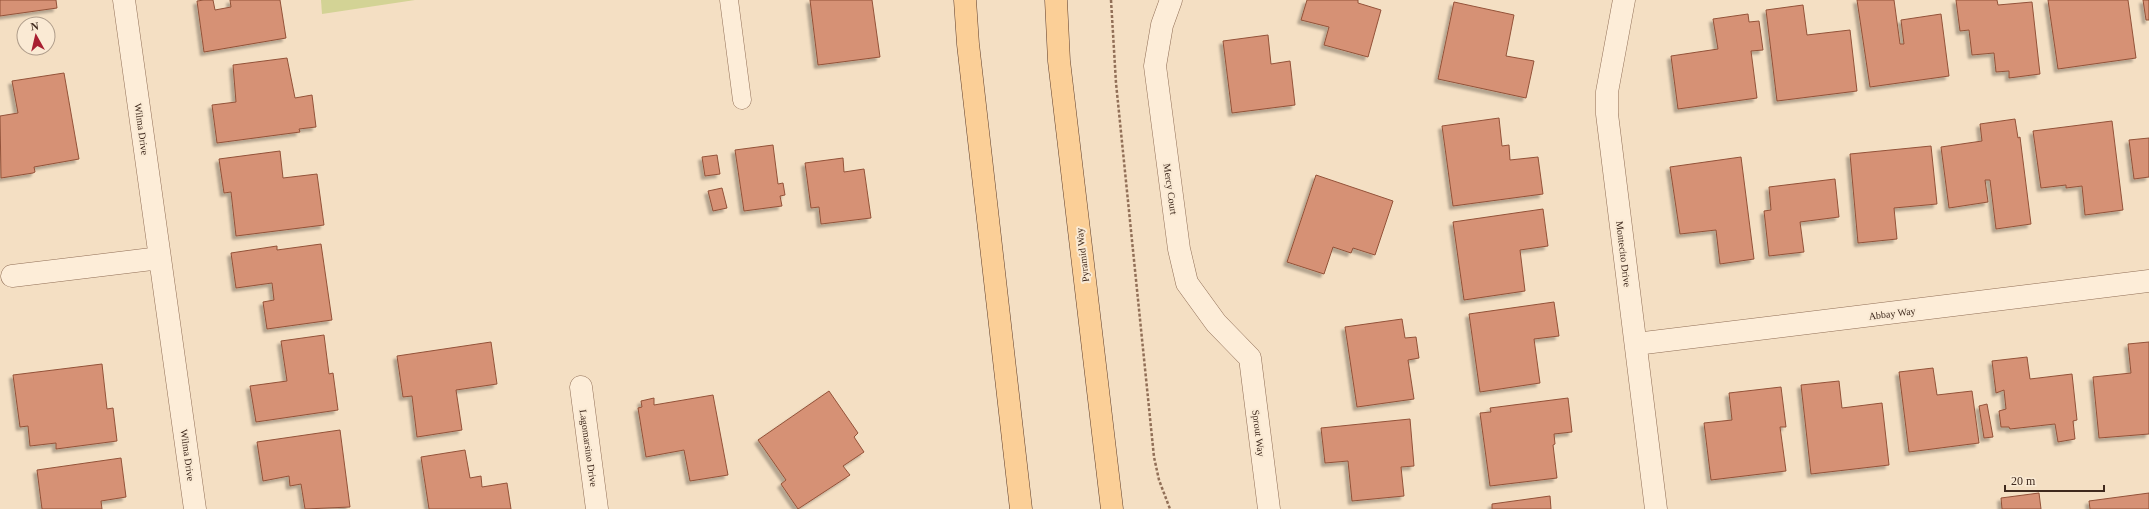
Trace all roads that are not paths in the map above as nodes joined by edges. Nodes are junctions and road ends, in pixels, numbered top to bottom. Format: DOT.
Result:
graph roads {
  1 [pos="124,0"];
  2 [pos="729,0"];
  3 [pos="965,0"];
  4 [pos="1056,0"];
  5 [pos="1171,0"];
  6 [pos="1624,0"];
  7 [pos="742,100"];
  8 [pos="160,258"];
  9 [pos="12,276"];
  10 [pos="2149,281"];
  11 [pos="1636,344"];
  12 [pos="1250,358"];
  13 [pos="581,387"];
  14 [pos="195,509"];
  15 [pos="597,509"];
  16 [pos="1020,509"];
  17 [pos="1112,509"];
  18 [pos="1269,509"];
  19 [pos="1656,509"];
  1 -- 8 [label="street, Wilma Drive"];
  2 -- 7 [label="lane"];
  3 -- 16 [label="main road"];
  4 -- 17 [label="main road, Pyramid Way"];
  5 -- 12 [label="street, Mercy Court"];
  6 -- 11 [label="street, Montecito Drive"];
  8 -- 9 [label="street"];
  8 -- 14 [label="street, Wilma Drive"];
  10 -- 11 [label="street, Abbay Way"];
  11 -- 19 [label="street, Montecito Drive"];
  12 -- 18 [label="street, Sprout Way"];
  13 -- 15 [label="street, Lagomarsino Drive"];
}
